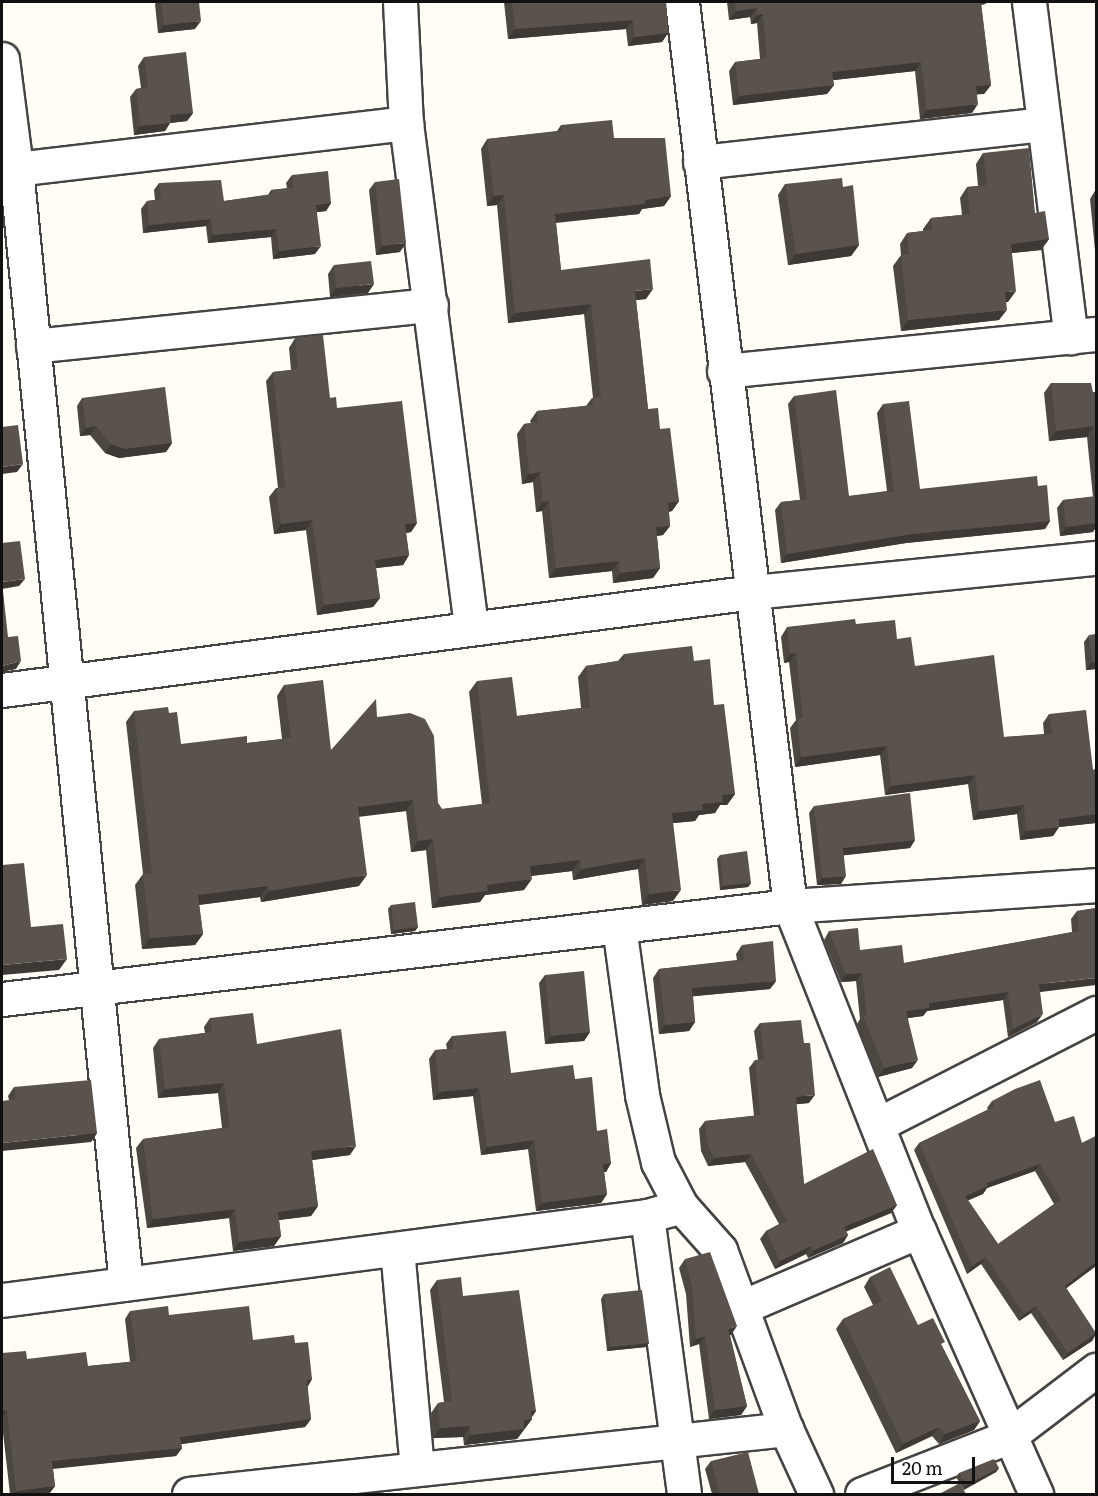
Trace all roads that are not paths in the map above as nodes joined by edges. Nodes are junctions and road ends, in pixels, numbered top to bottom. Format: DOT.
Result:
graph roads {
  1 [pos="400,2"];
  2 [pos="682,2"];
  3 [pos="1029,2"];
  4 [pos="2,59"];
  5 [pos="406,123"];
  6 [pos="1042,124"];
  7 [pos="700,162"];
  8 [pos="16,169"];
  9 [pos="431,305"];
  10 [pos="1084,335"];
  11 [pos="33,346"];
  12 [pos="724,371"];
  13 [pos="1096,558"];
  14 [pos="753,592"];
  15 [pos="471,626"];
  16 [pos="67,684"];
  17 [pos="2,690"];
  18 [pos="1096,885"];
  19 [pos="790,906"];
  20 [pos="619,926"];
  21 [pos="98,988"];
  22 [pos="2,999"];
  23 [pos="1096,1013"];
  24 [pos="879,1124"];
  25 [pos="681,1206"];
  26 [pos="647,1216"];
  27 [pos="919,1231"];
  28 [pos="397,1249"];
  29 [pos="126,1284"];
  30 [pos="2,1300"];
  31 [pos="740,1308"];
  32 [pos="1096,1370"];
  33 [pos="786,1429"];
  34 [pos="1008,1437"];
  35 [pos="677,1441"];
  36 [pos="417,1467"];
  37 [pos="189,1494"];
  38 [pos="684,1494"];
  39 [pos="816,1494"];
  40 [pos="861,1494"];
  41 [pos="1036,1494"];
  1 -- 5 [label="street"];
  2 -- 7 [label="street"];
  3 -- 6 [label="street"];
  4 -- 8 [label="street"];
  5 -- 8 [label="street"];
  5 -- 9 [label="street"];
  6 -- 7 [label="street"];
  6 -- 10 [label="street"];
  7 -- 12 [label="street"];
  8 -- 11 [label="street"];
  9 -- 11 [label="street"];
  9 -- 15 [label="street"];
  10 -- 12 [label="street"];
  11 -- 16 [label="street"];
  12 -- 14 [label="street"];
  13 -- 14 [label="street"];
  14 -- 15 [label="street"];
  14 -- 19 [label="street"];
  15 -- 16 [label="street"];
  16 -- 17 [label="street"];
  16 -- 21 [label="street"];
  18 -- 19 [label="street"];
  19 -- 20 [label="street"];
  19 -- 24 [label="street"];
  20 -- 21 [label="street"];
  20 -- 25 [label="street"];
  21 -- 22 [label="street"];
  21 -- 29 [label="street"];
  23 -- 24 [label="street"];
  24 -- 27 [label="street"];
  25 -- 26 [label="street"];
  25 -- 31 [label="street"];
  26 -- 28 [label="street"];
  26 -- 35 [label="street"];
  27 -- 31 [label="street"];
  27 -- 34 [label="street"];
  28 -- 29 [label="street"];
  28 -- 36 [label="street"];
  29 -- 30 [label="street"];
  31 -- 33 [label="street"];
  32 -- 34 [label="street"];
  33 -- 35 [label="street"];
  33 -- 39 [label="street"];
  34 -- 40 [label="street"];
  34 -- 41 [label="street"];
  35 -- 36 [label="street"];
  35 -- 38 [label="street"];
  36 -- 37 [label="street"];
}
